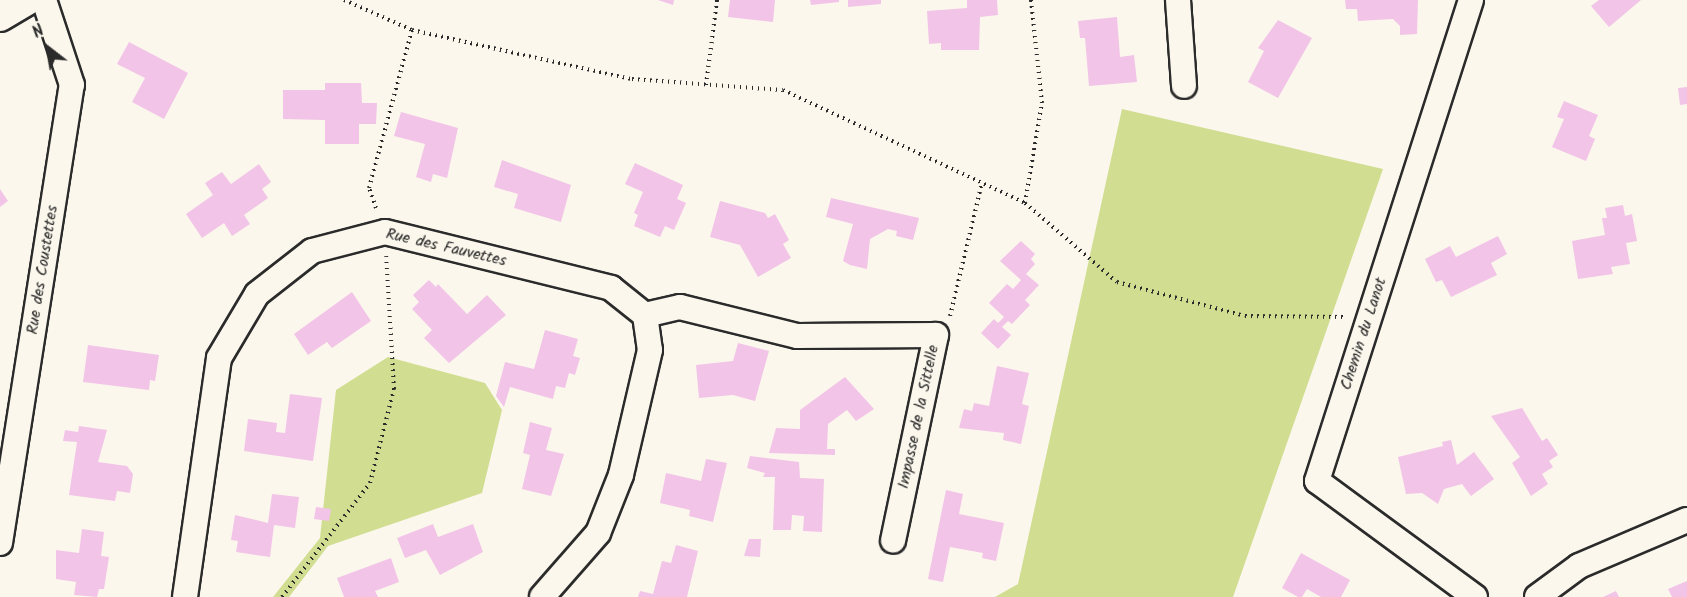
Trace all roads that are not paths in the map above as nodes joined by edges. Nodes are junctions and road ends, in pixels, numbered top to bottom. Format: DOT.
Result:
graph roads {
  1 [pos="27,0"];
  2 [pos="44,0"];
  3 [pos="1178,0"];
  4 [pos="1471,0"];
  5 [pos="0,16"];
  6 [pos="1184,86"];
  7 [pos="645,315"];
  8 [pos="1687,520"];
  9 [pos="893,541"];
  10 [pos="0,543"];
  11 [pos="185,597"];
  12 [pos="542,597"];
  13 [pos="1475,597"];
  14 [pos="1537,597"];
  1 -- 5 [label="street"];
  2 -- 10 [label="street, Rue des Coustettes"];
  3 -- 6 [label="street"];
  4 -- 13 [label="street, Chemin du Lanot"];
  7 -- 9 [label="street, Impasse de la Sittelle"];
  7 -- 11 [label="street, Rue des Fauvettes"];
  7 -- 12 [label="street"];
  8 -- 14 [label="street"];
}
